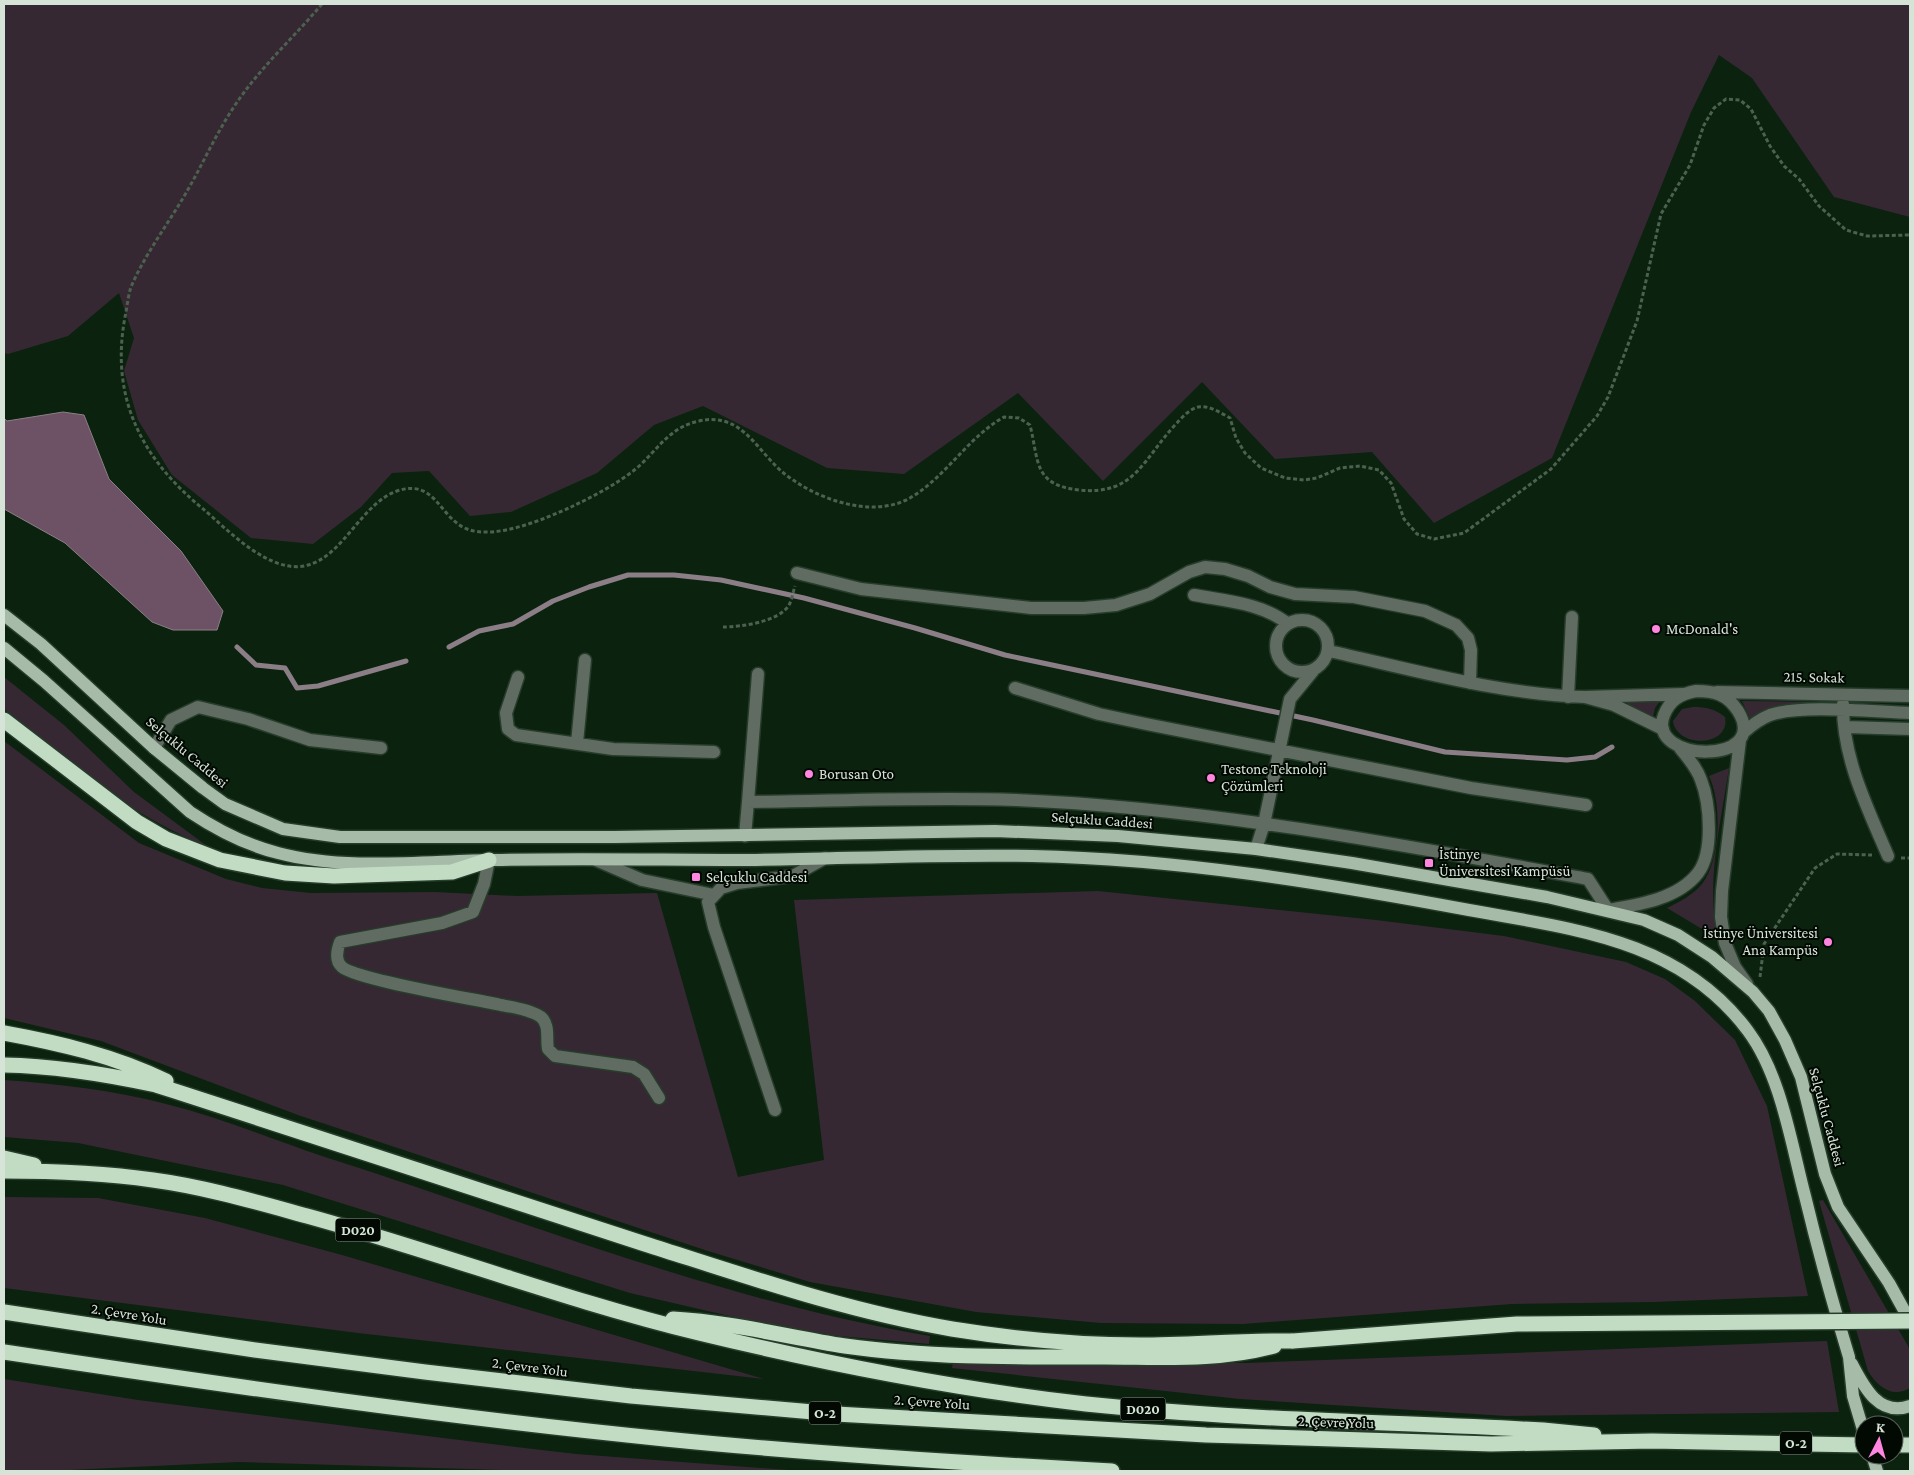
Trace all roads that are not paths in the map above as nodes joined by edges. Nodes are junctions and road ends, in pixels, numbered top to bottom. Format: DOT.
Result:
graph roads {
  1 [pos="797,573"];
  2 [pos="1194,595"];
  3 [pos="4,615"];
  4 [pos="1572,617"];
  5 [pos="1288,624"];
  6 [pos="4,648"];
  7 [pos="1329,651"];
  8 [pos="585,660"];
  9 [pos="1313,671"];
  10 [pos="758,674"];
  11 [pos="518,678"];
  12 [pos="1470,683"];
  13 [pos="1015,688"];
  14 [pos="1717,692"];
  15 [pos="1684,694"];
  16 [pos="1844,694"];
  17 [pos="1910,696"];
  18 [pos="1568,697"];
  19 [pos="1585,697"];
  20 [pos="1843,711"];
  21 [pos="1910,713"];
  22 [pos="4,720"];
  23 [pos="1846,727"];
  24 [pos="1663,729"];
  25 [pos="1910,729"];
  26 [pos="1742,736"];
  27 [pos="577,743"];
  28 [pos="154,748"];
  29 [pos="380,748"];
  30 [pos="1680,748"];
  31 [pos="1279,750"];
  32 [pos="714,752"];
  33 [pos="748,802"];
  34 [pos="1586,805"];
  35 [pos="1264,824"];
  36 [pos="745,836"];
  37 [pos="1256,849"];
  38 [pos="1888,856"];
  39 [pos="824,858"];
  40 [pos="489,860"];
  41 [pos="596,860"];
  42 [pos="714,895"];
  43 [pos="1608,910"];
  44 [pos="1755,995"];
  45 [pos="4,1033"];
  46 [pos="4,1065"];
  47 [pos="659,1098"];
  48 [pos="212,1103"];
  49 [pos="775,1110"];
  50 [pos="4,1158"];
  51 [pos="4,1171"];
  52 [pos="68,1172"];
  53 [pos="1898,1298"];
  54 [pos="4,1312"];
  55 [pos="1910,1313"];
  56 [pos="642,1318"];
  57 [pos="1910,1321"];
  58 [pos="1293,1341"];
  59 [pos="4,1352"];
  60 [pos="1848,1357"];
  61 [pos="1910,1406"];
  62 [pos="1859,1415"];
  63 [pos="1652,1441"];
  64 [pos="1854,1444"];
  65 [pos="1112,1471"];
  1 -- 12 [label="street"];
  2 -- 5 [label="street"];
  3 -- 28 [label="main road, Selçuklu Caddesi"];
  4 -- 18 [label="street"];
  5 -- 7 [label="street"];
  5 -- 9 [label="street"];
  6 -- 40 [label="main road"];
  7 -- 9 [label="street"];
  7 -- 12 [label="street"];
  8 -- 27 [label="street"];
  9 -- 31 [label="street"];
  10 -- 33 [label="street"];
  11 -- 27 [label="street"];
  12 -- 18 [label="street"];
  13 -- 31 [label="street"];
  14 -- 15 [label="street"];
  14 -- 16 [label="street, 215. Sokak"];
  14 -- 26 [label="street"];
  15 -- 19 [label="street"];
  15 -- 24 [label="street"];
  16 -- 17 [label="street, 215. Sokak"];
  16 -- 20 [label="street"];
  18 -- 19 [label="street"];
  19 -- 24 [label="street"];
  20 -- 21 [label="street"];
  20 -- 23 [label="street"];
  20 -- 26 [label="street"];
  22 -- 40 [label="highway"];
  23 -- 25 [label="street"];
  23 -- 38 [label="street"];
  24 -- 30 [label="street"];
  26 -- 30 [label="street"];
  26 -- 44 [label="street"];
  27 -- 32 [label="street"];
  28 -- 29 [label="street"];
  28 -- 36 [label="main road, Selçuklu Caddesi"];
  30 -- 43 [label="street"];
  31 -- 34 [label="street"];
  31 -- 35 [label="street"];
  33 -- 35 [label="street"];
  33 -- 36 [label="street"];
  35 -- 37 [label="street"];
  35 -- 43 [label="street"];
  36 -- 37 [label="main road, Selçuklu Caddesi"];
  37 -- 43 [label="main road, Selçuklu Caddesi"];
  39 -- 41 [label="main road"];
  39 -- 42 [label="street"];
  39 -- 60 [label="main road"];
  40 -- 41 [label="main road"];
  40 -- 47 [label="street"];
  41 -- 42 [label="street"];
  42 -- 49 [label="street"];
  43 -- 44 [label="main road, Selçuklu Caddesi"];
  44 -- 53 [label="main road, Selçuklu Caddesi"];
  45 -- 48 [label="highway"];
  46 -- 48 [label="highway"];
  48 -- 58 [label="highway"];
  50 -- 52 [label="highway"];
  51 -- 52 [label="highway"];
  52 -- 56 [label="highway, D020"];
  53 -- 55 [label="main road"];
  53 -- 57 [label="main road"];
  54 -- 63 [label="highway, 2. Çevre Yolu / O-2"];
  56 -- 58 [label="highway"];
  56 -- 63 [label="highway, D020"];
  57 -- 58 [label="highway, bridge"];
  59 -- 65 [label="highway"];
  60 -- 61 [label="main road"];
  60 -- 62 [label="main road"];
  63 -- 64 [label="highway, 2. Çevre Yolu / O-2"];
}
